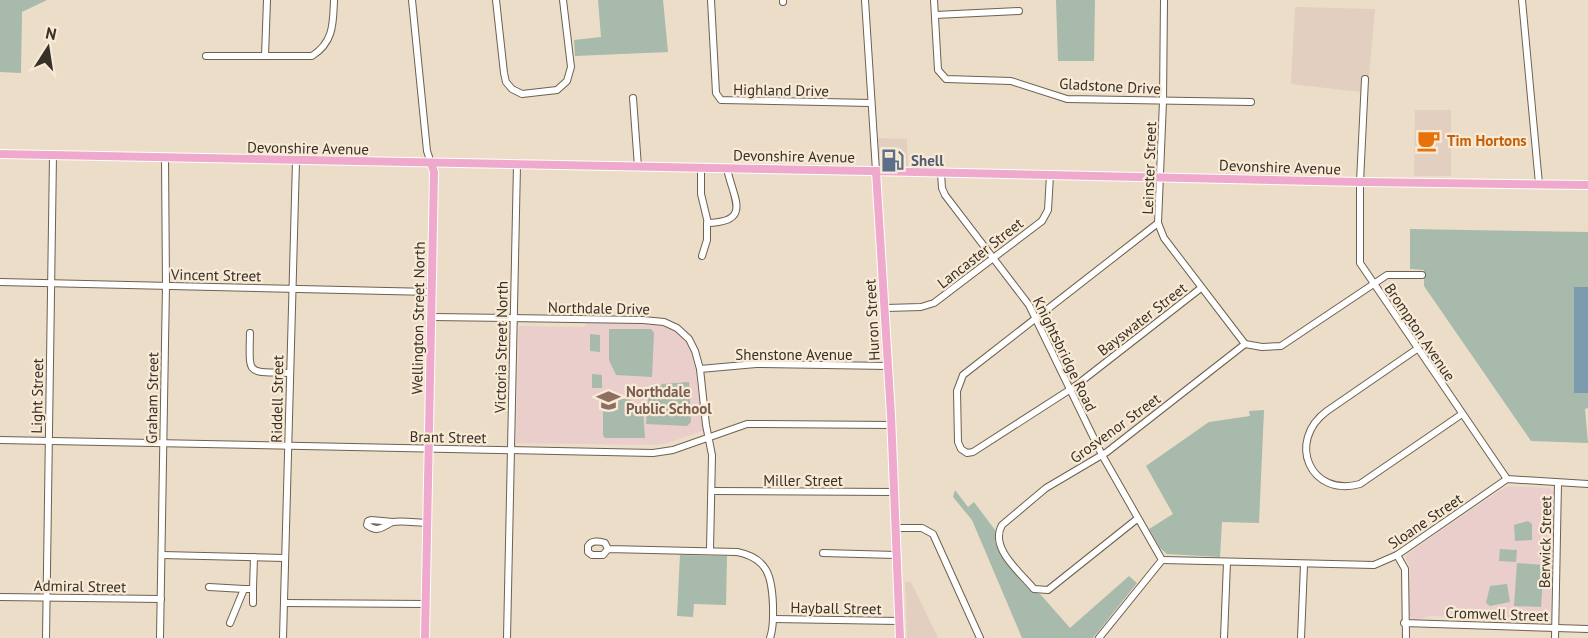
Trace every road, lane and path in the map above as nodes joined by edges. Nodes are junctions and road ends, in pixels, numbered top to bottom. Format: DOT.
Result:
graph roads {
  1 [pos="267,0"];
  2 [pos="334,0"];
  3 [pos="412,0"];
  4 [pos="496,0"];
  5 [pos="563,0"];
  6 [pos="711,0"];
  7 [pos="865,0"];
  8 [pos="934,0"];
  9 [pos="1164,0"];
  10 [pos="1522,0"];
  11 [pos="1019,11"];
  12 [pos="935,15"];
  13 [pos="206,56"];
  14 [pos="265,56"];
  15 [pos="1365,79"];
  16 [pos="633,98"];
  17 [pos="1163,101"];
  18 [pos="1251,102"];
  19 [pos="871,104"];
  20 [pos="0,154"];
  21 [pos="53,155"];
  22 [pos="165,158"];
  23 [pos="296,161"];
  24 [pos="431,163"];
  25 [pos="517,165"];
  26 [pos="638,167"];
  27 [pos="701,168"];
  28 [pos="727,168"];
  29 [pos="876,171"];
  30 [pos="941,172"];
  31 [pos="1050,175"];
  32 [pos="1161,177"];
  33 [pos="1360,182"];
  34 [pos="1539,184"];
  35 [pos="1588,184"];
  36 [pos="708,223"];
  37 [pos="1158,223"];
  38 [pos="702,256"];
  39 [pos="994,258"];
  40 [pos="1422,275"];
  41 [pos="0,282"];
  42 [pos="51,284"];
  43 [pos="1372,284"];
  44 [pos="166,285"];
  45 [pos="292,288"];
  46 [pos="1201,288"];
  47 [pos="432,292"];
  48 [pos="885,308"];
  49 [pos="432,317"];
  50 [pos="514,318"];
  51 [pos="1036,318"];
  52 [pos="250,333"];
  53 [pos="1245,344"];
  54 [pos="1417,349"];
  55 [pos="888,366"];
  56 [pos="700,369"];
  57 [pos="290,374"];
  58 [pos="1070,390"];
  59 [pos="1462,414"];
  60 [pos="892,425"];
  61 [pos="709,437"];
  62 [pos="0,440"];
  63 [pos="49,441"];
  64 [pos="163,443"];
  65 [pos="288,446"];
  66 [pos="429,449"];
  67 [pos="511,450"];
  68 [pos="1102,456"];
  69 [pos="1507,479"];
  70 [pos="1558,483"];
  71 [pos="1588,484"];
  72 [pos="712,491"];
  73 [pos="894,492"];
  74 [pos="1137,519"];
  75 [pos="393,522"];
  76 [pos="428,523"];
  77 [pos="896,528"];
  78 [pos="608,549"];
  79 [pos="710,550"];
  80 [pos="823,554"];
  81 [pos="162,555"];
  82 [pos="896,555"];
  83 [pos="1396,555"];
  84 [pos="254,557"];
  85 [pos="285,558"];
  86 [pos="1162,560"];
  87 [pos="1227,562"];
  88 [pos="1304,565"];
  89 [pos="209,587"];
  90 [pos="244,589"];
  91 [pos="253,590"];
  92 [pos="0,597"];
  93 [pos="46,598"];
  94 [pos="160,599"];
  95 [pos="253,603"];
  96 [pos="284,603"];
  97 [pos="426,604"];
  98 [pos="774,619"];
  99 [pos="899,621"];
  100 [pos="1404,622"];
  101 [pos="230,623"];
  102 [pos="1555,628"];
  103 [pos="1588,628"];
  104 [pos="1103,636"];
  105 [pos="46,638"];
  106 [pos="160,638"];
  107 [pos="283,638"];
  108 [pos="425,638"];
  109 [pos="507,638"];
  110 [pos="770,638"];
  111 [pos="900,638"];
  112 [pos="980,638"];
  113 [pos="1224,638"];
  114 [pos="1301,638"];
  115 [pos="1406,638"];
  116 [pos="1555,638"];
  1 -- 14 [label="street"];
  2 -- 14 [label="street"];
  3 -- 24 [label="street, Wellington Street North"];
  4 -- 5 [label="street"];
  6 -- 19 [label="street, Highland Drive"];
  7 -- 19 [label="street, Huron Street"];
  8 -- 12 [label="street, Gladstone Drive"];
  9 -- 17 [label="street, Leinster Street"];
  10 -- 34 [label="street"];
  11 -- 12 [label="street"];
  12 -- 17 [label="street, Gladstone Drive"];
  13 -- 14 [label="street"];
  15 -- 33 [label="street, Brompton Avenue"];
  16 -- 26 [label="street"];
  17 -- 18 [label="street, Gladstone Drive"];
  17 -- 32 [label="street, Leinster Street"];
  19 -- 29 [label="street, Huron Street"];
  20 -- 21 [label="main road, Devonshire Avenue"];
  21 -- 22 [label="main road, Devonshire Avenue"];
  21 -- 42 [label="street, Light Street"];
  22 -- 23 [label="main road, Devonshire Avenue"];
  22 -- 44 [label="street, Graham Street"];
  23 -- 24 [label="main road, Devonshire Avenue"];
  23 -- 45 [label="street, Riddell Street"];
  24 -- 25 [label="main road, Devonshire Avenue"];
  24 -- 47 [label="main road, Wellington Street North"];
  25 -- 26 [label="main road, Devonshire Avenue"];
  25 -- 50 [label="street, Victoria Street North"];
  26 -- 27 [label="main road, Devonshire Avenue"];
  27 -- 28 [label="main road, Devonshire Avenue"];
  27 -- 36 [label="street"];
  28 -- 29 [label="main road, Devonshire Avenue"];
  28 -- 36 [label="street"];
  29 -- 30 [label="main road, Devonshire Avenue"];
  29 -- 48 [label="main road, Huron Street"];
  30 -- 31 [label="main road, Devonshire Avenue"];
  30 -- 39 [label="street, Knightsbridge Road"];
  31 -- 32 [label="main road, Devonshire Avenue"];
  31 -- 39 [label="street, Lancaster Street"];
  32 -- 33 [label="main road, Devonshire Avenue"];
  32 -- 37 [label="street, Leinster Street"];
  33 -- 34 [label="main road, Devonshire Avenue"];
  33 -- 43 [label="street, Brompton Avenue"];
  34 -- 35 [label="main road, Devonshire Avenue"];
  36 -- 38 [label="street"];
  37 -- 46 [label="street, Leinster Street"];
  37 -- 51 [label="street"];
  39 -- 48 [label="street, Lancaster Street"];
  39 -- 51 [label="street, Knightsbridge Road"];
  40 -- 43 [label="street"];
  41 -- 42 [label="street, Vincent Street"];
  42 -- 44 [label="street, Vincent Street"];
  42 -- 63 [label="street, Light Street"];
  43 -- 53 [label="street"];
  43 -- 54 [label="street, Brompton Avenue"];
  44 -- 45 [label="street, Vincent Street"];
  44 -- 64 [label="street, Graham Street"];
  45 -- 47 [label="street, Vincent Street"];
  45 -- 57 [label="street, Riddell Street"];
  46 -- 53 [label="street, Leinster Street"];
  46 -- 58 [label="street, Bayswater Street"];
  47 -- 49 [label="main road, Wellington Street North"];
  48 -- 55 [label="main road, Huron Street"];
  49 -- 50 [label="street, Northdale Drive"];
  49 -- 66 [label="main road, Wellington Street North"];
  50 -- 56 [label="street, Northdale Drive"];
  50 -- 67 [label="street, Victoria Street North"];
  51 -- 58 [label="street, Knightsbridge Road"];
  51 -- 58 [label="street, Bayswater Street"];
  52 -- 57 [label="street"];
  53 -- 68 [label="street, Grosvenor Street"];
  54 -- 59 [label="street, Brompton Avenue"];
  54 -- 59 [label="street"];
  55 -- 56 [label="street, Shenstone Avenue"];
  55 -- 60 [label="main road, Huron Street"];
  56 -- 61 [label="street, Northdale Drive"];
  57 -- 65 [label="street, Riddell Street"];
  58 -- 68 [label="street, Knightsbridge Road"];
  59 -- 69 [label="street, Brompton Avenue"];
  60 -- 61 [label="street, Brant Street"];
  60 -- 73 [label="main road, Huron Street"];
  61 -- 67 [label="street, Brant Street"];
  61 -- 72 [label="street, Northdale Drive"];
  62 -- 63 [label="street, Brant Street"];
  63 -- 64 [label="street, Brant Street"];
  63 -- 93 [label="street, Light Street"];
  64 -- 65 [label="street, Brant Street"];
  64 -- 81 [label="street, Graham Street"];
  65 -- 66 [label="street, Brant Street"];
  65 -- 85 [label="street, Riddell Street"];
  66 -- 67 [label="street, Brant Street"];
  66 -- 76 [label="main road, Wellington Street North"];
  67 -- 109 [label="street, Victoria Street North"];
  68 -- 74 [label="street, Knightsbridge Road"];
  68 -- 74 [label="street, Grosvenor Street"];
  69 -- 70 [label="street"];
  69 -- 83 [label="street, Sloane Street"];
  70 -- 71 [label="street"];
  70 -- 102 [label="street, Berwick Street"];
  72 -- 73 [label="street, Miller Street"];
  72 -- 79 [label="street, Northdale Drive"];
  73 -- 77 [label="main road, Huron Street"];
  74 -- 86 [label="street, Knightsbridge Road"];
  75 -- 76 [label="street"];
  76 -- 97 [label="main road, Wellington Street North"];
  77 -- 82 [label="main road, Huron Street"];
  77 -- 112 [label="street"];
  78 -- 79 [label="street"];
  79 -- 98 [label="street"];
  80 -- 82 [label="street"];
  81 -- 84 [label="street"];
  81 -- 94 [label="street, Graham Street"];
  82 -- 99 [label="main road, Huron Street"];
  83 -- 88 [label="street, Sloane Street"];
  83 -- 100 [label="street"];
  84 -- 85 [label="street"];
  84 -- 91 [label="street"];
  85 -- 96 [label="street, Riddell Street"];
  86 -- 87 [label="street, Sloane Street"];
  86 -- 104 [label="street"];
  87 -- 88 [label="street, Sloane Street"];
  87 -- 113 [label="street"];
  88 -- 114 [label="street"];
  89 -- 90 [label="street"];
  90 -- 91 [label="street"];
  90 -- 101 [label="street"];
  91 -- 95 [label="street"];
  92 -- 93 [label="street, Admiral Street"];
  93 -- 94 [label="street, Admiral Street"];
  93 -- 105 [label="street, Light Street"];
  94 -- 106 [label="street, Graham Street"];
  96 -- 97 [label="street"];
  96 -- 107 [label="street, Riddell Street"];
  97 -- 108 [label="main road, Wellington Street North"];
  98 -- 99 [label="street, Hayball Street"];
  98 -- 110 [label="street"];
  99 -- 111 [label="main road, Huron Street"];
  100 -- 102 [label="street, Cromwell Street"];
  100 -- 115 [label="street"];
  102 -- 103 [label="street, Cromwell Street"];
  102 -- 116 [label="street, Berwick Street"];
}
